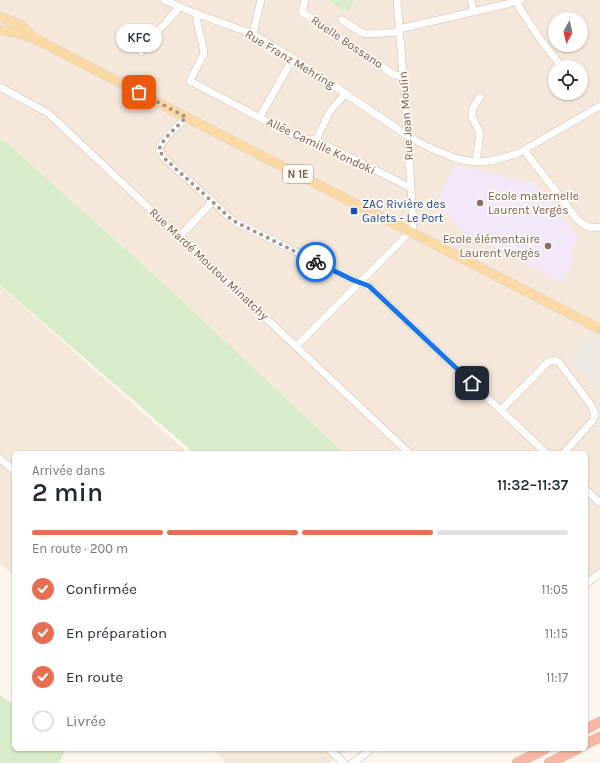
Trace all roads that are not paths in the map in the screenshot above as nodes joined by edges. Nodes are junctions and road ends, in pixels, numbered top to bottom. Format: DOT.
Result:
graph roads {
  1 [pos="164,0"];
  2 [pos="261,0"];
  3 [pos="306,0"];
  4 [pos="397,0"];
  5 [pos="470,0"];
  6 [pos="519,1"];
  7 [pos="179,7"];
  8 [pos="474,12"];
  9 [pos="197,13"];
  10 [pos="0,17"];
  11 [pos="342,20"];
  12 [pos="0,30"];
  13 [pos="399,30"];
  14 [pos="253,34"];
  15 [pos="34,38"];
  16 [pos="142,52"];
  17 [pos="293,58"];
  18 [pos="556,60"];
  19 [pos="403,76"];
  20 [pos="0,87"];
  21 [pos="346,93"];
  22 [pos="480,97"];
  23 [pos="600,106"];
  24 [pos="186,117"];
  25 [pos="260,117"];
  26 [pos="408,136"];
  27 [pos="316,140"];
  28 [pos="524,150"];
  29 [pos="476,162"];
  30 [pos="411,188"];
  31 [pos="213,201"];
  32 [pos="600,227"];
  33 [pos="411,231"];
  34 [pos="179,236"];
  35 [pos="360,282"];
  36 [pos="600,329"];
  37 [pos="296,346"];
  38 [pos="501,410"];
  39 [pos="407,451"];
  40 [pos="544,451"];
  41 [pos="566,451"];
  42 [pos="0,458"];
  43 [pos="12,469"];
  44 [pos="588,492"];
  45 [pos="600,503"];
  46 [pos="600,573"];
  47 [pos="588,582"];
  48 [pos="600,722"];
  49 [pos="588,728"];
  50 [pos="600,737"];
  51 [pos="588,743"];
  52 [pos="331,751"];
  53 [pos="369,751"];
  54 [pos="541,751"];
  55 [pos="573,751"];
  56 [pos="344,763"];
  57 [pos="353,763"];
  58 [pos="517,763"];
  59 [pos="548,763"];
  1 -- 7 [label="street, Rue Franz Mehring"];
  2 -- 14 [label="street"];
  3 -- 19 [label="street, Ruelle Bossano"];
  4 -- 13 [label="street, Rue Jean Moulin"];
  5 -- 8 [label="street"];
  6 -- 8 [label="street"];
  6 -- 18 [label="street"];
  7 -- 9 [label="street, Rue Franz Mehring"];
  7 -- 16 [label="street"];
  8 -- 13 [label="street"];
  9 -- 14 [label="street, Rue Franz Mehring"];
  9 -- 25 [label="street, Allée Camille Kondoki"];
  10 -- 15 [label="main road, N 1E"];
  11 -- 13 [label="street"];
  12 -- 15 [label="main road, N 1E"];
  13 -- 19 [label="street, Rue Jean Moulin"];
  14 -- 17 [label="street, Rue Franz Mehring"];
  15 -- 24 [label="main road, N 1E"];
  17 -- 21 [label="street, Rue Franz Mehring"];
  17 -- 25 [label="street"];
  19 -- 26 [label="street, Rue Jean Moulin"];
  20 -- 34 [label="street, Rue Mardé Moutou Minatchy"];
  21 -- 26 [label="street, Rue Franz Mehring"];
  21 -- 27 [label="street"];
  22 -- 29 [label="street"];
  23 -- 28 [label="street, Rue Franz Mehring"];
  24 -- 31 [label="street"];
  24 -- 33 [label="main road, N 1E"];
  25 -- 27 [label="street, Allée Camille Kondoki"];
  26 -- 29 [label="street, Rue Franz Mehring"];
  26 -- 30 [label="street, Rue Jean Moulin"];
  27 -- 30 [label="street, Allée Camille Kondoki"];
  28 -- 29 [label="street, Rue Franz Mehring"];
  28 -- 32 [label="street"];
  30 -- 33 [label="street, Rue Jean Moulin"];
  31 -- 34 [label="street"];
  31 -- 35 [label="street"];
  33 -- 35 [label="street"];
  33 -- 36 [label="main road, N 1E"];
  34 -- 37 [label="street, Rue Mardé Moutou Minatchy"];
  35 -- 37 [label="street"];
  35 -- 38 [label="street"];
  37 -- 39 [label="street, Rue Mardé Moutou Minatchy"];
  38 -- 40 [label="street"];
  38 -- 41 [label="street"];
  42 -- 43 [label="street"];
  44 -- 45 [label="street"];
  46 -- 47 [label="street"];
  48 -- 49 [label="highway"];
  50 -- 51 [label="highway"];
  52 -- 56 [label="street"];
  53 -- 57 [label="street"];
  54 -- 58 [label="highway"];
  55 -- 59 [label="highway"];
}
